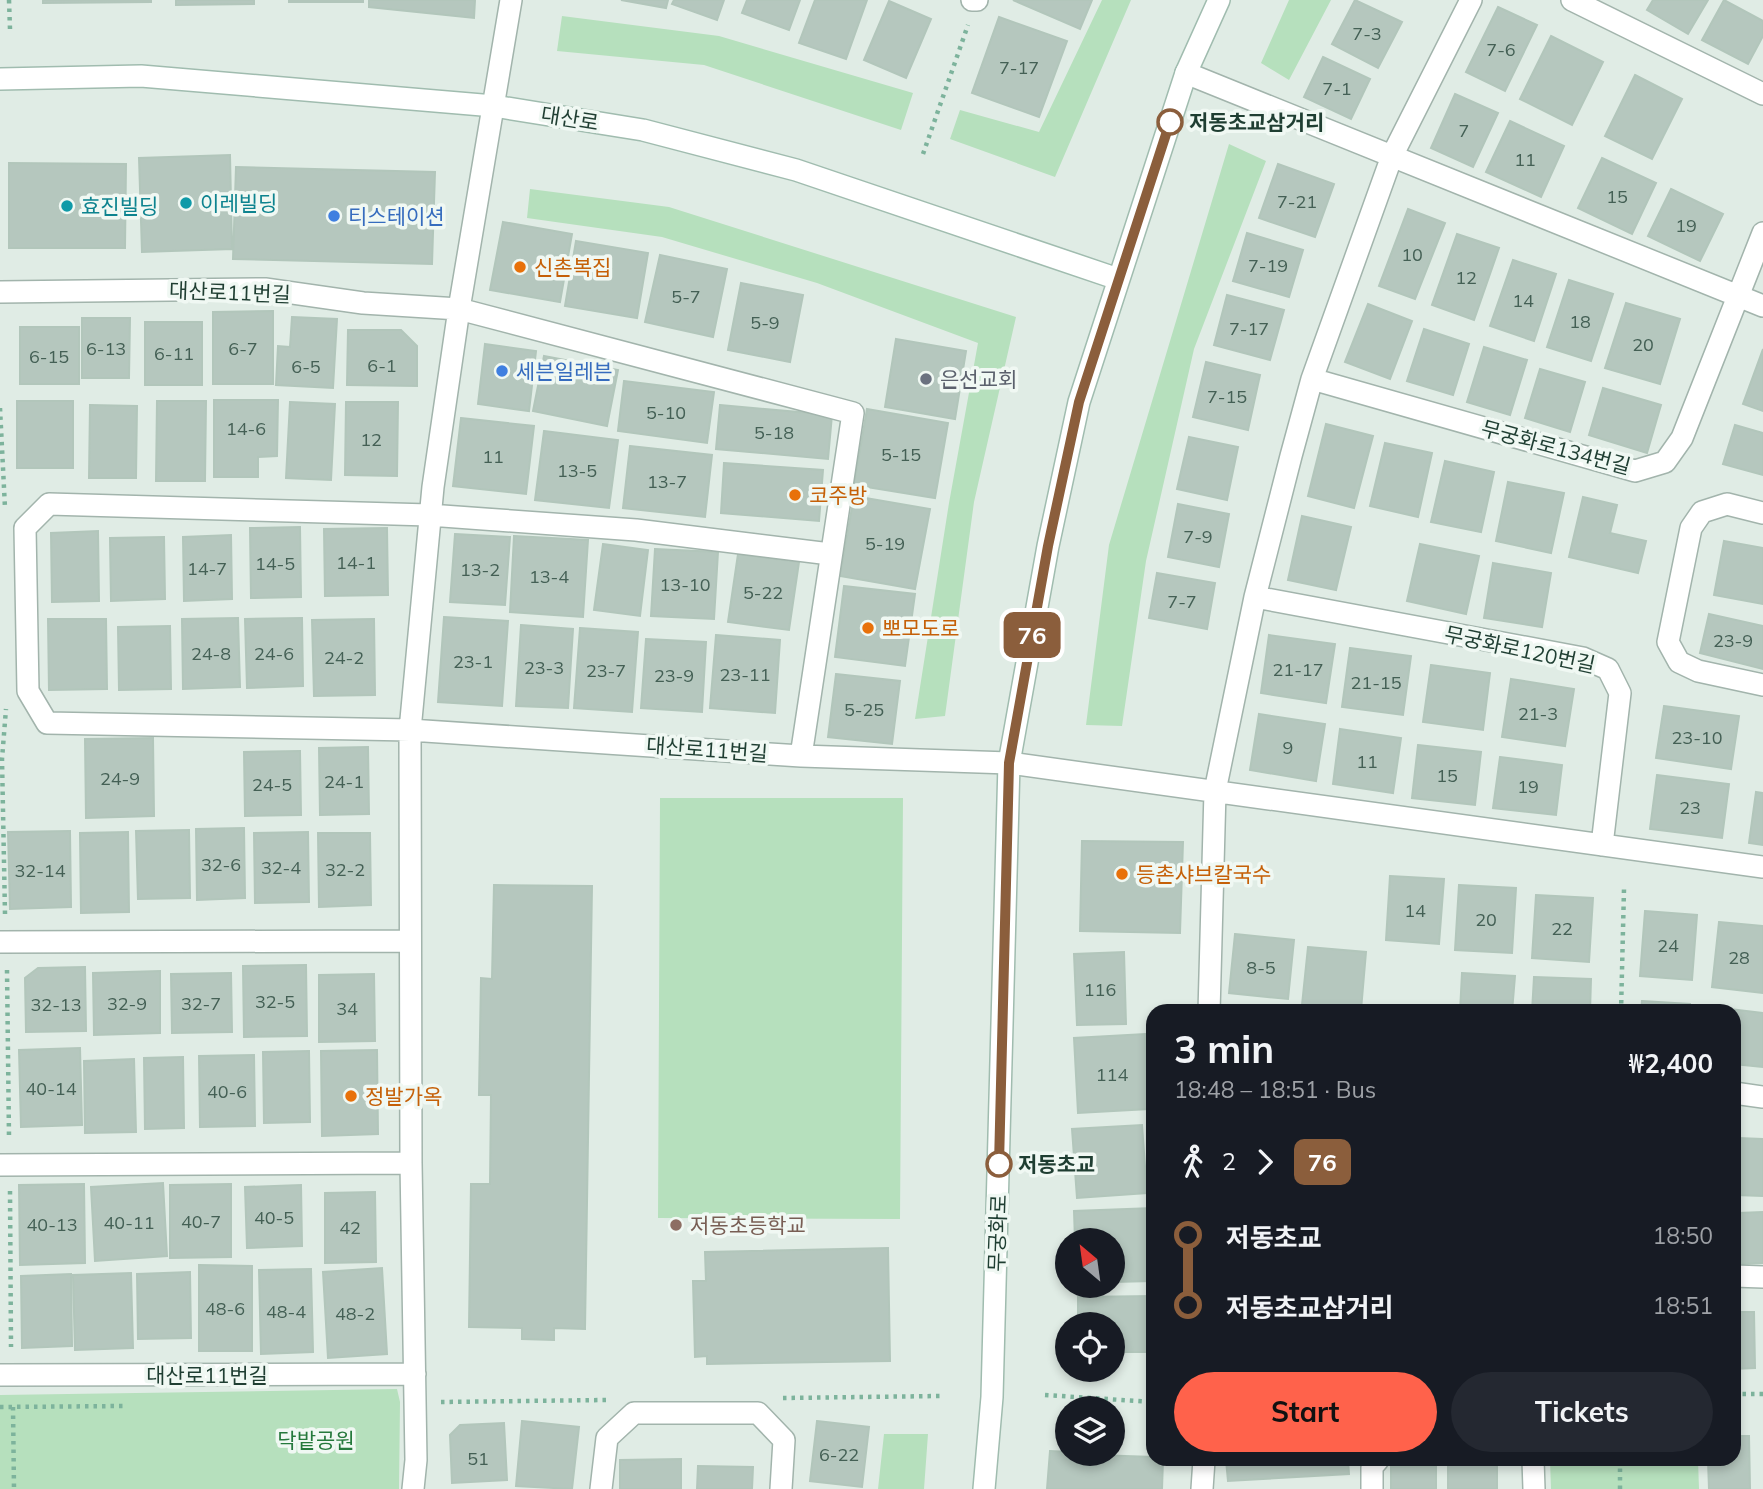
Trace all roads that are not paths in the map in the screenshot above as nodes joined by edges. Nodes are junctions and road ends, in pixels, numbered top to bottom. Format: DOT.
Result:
graph roads {
  1 [pos="511,0"];
  2 [pos="1219,0"];
  3 [pos="1471,0"];
  4 [pos="1573,0"];
  5 [pos="1186,73"];
  6 [pos="0,79"];
  7 [pos="1763,94"];
  8 [pos="494,106"];
  9 [pos="1392,156"];
  10 [pos="1763,233"];
  11 [pos="1118,279"];
  12 [pos="0,292"];
  13 [pos="1739,296"];
  14 [pos="1763,306"];
  15 [pos="459,309"];
  16 [pos="1312,379"];
  17 [pos="1763,513"];
  18 [pos="429,515"];
  19 [pos="830,554"];
  20 [pos="1255,597"];
  21 [pos="1763,685"];
  22 [pos="410,730"];
  23 [pos="801,756"];
  24 [pos="1009,763"];
  25 [pos="1215,791"];
  26 [pos="1602,845"];
  27 [pos="1763,867"];
  28 [pos="409,941"];
  29 [pos="0,942"];
  30 [pos="1209,1004"];
  31 [pos="1741,1094"];
  32 [pos="1763,1097"];
  33 [pos="411,1163"];
  34 [pos="0,1165"];
  35 [pos="1741,1276"];
  36 [pos="1763,1277"];
  37 [pos="415,1374"];
  38 [pos="0,1375"];
  39 [pos="1204,1466"];
  40 [pos="1374,1466"];
  41 [pos="1533,1466"];
  42 [pos="413,1489"];
  43 [pos="601,1489"];
  44 [pos="781,1489"];
  45 [pos="984,1489"];
  46 [pos="1202,1489"];
  47 [pos="1372,1489"];
  48 [pos="1534,1489"];
  1 -- 8 [label="street"];
  2 -- 5 [label="street, 무궁화로"];
  3 -- 9 [label="street"];
  4 -- 7 [label="street"];
  5 -- 9 [label="street"];
  5 -- 11 [label="street, 무궁화로"];
  6 -- 8 [label="street, 대산로"];
  8 -- 11 [label="street, 대산로"];
  8 -- 15 [label="street"];
  9 -- 13 [label="street"];
  9 -- 16 [label="street"];
  10 -- 13 [label="street, 무궁화로134번길"];
  11 -- 24 [label="street, 무궁화로"];
  12 -- 15 [label="street, 대산로11번길"];
  13 -- 14 [label="street"];
  13 -- 16 [label="street, 무궁화로134번길"];
  15 -- 18 [label="street"];
  15 -- 19 [label="street, 대산로11번길"];
  16 -- 20 [label="street"];
  17 -- 21 [label="street"];
  18 -- 19 [label="street"];
  18 -- 22 [label="street"];
  18 -- 22 [label="street, 대산로11번길"];
  19 -- 23 [label="street, 대산로11번길"];
  20 -- 25 [label="street"];
  20 -- 26 [label="street, 무궁화로120번길"];
  22 -- 23 [label="street, 대산로11번길"];
  22 -- 28 [label="street"];
  23 -- 24 [label="street"];
  24 -- 25 [label="street"];
  24 -- 45 [label="street, 무궁화로"];
  25 -- 26 [label="street"];
  25 -- 30 [label="street"];
  26 -- 27 [label="street"];
  28 -- 29 [label="street"];
  28 -- 33 [label="street"];
  31 -- 32 [label="street"];
  33 -- 34 [label="street"];
  33 -- 37 [label="street"];
  35 -- 36 [label="street"];
  37 -- 38 [label="street, 대산로11번길"];
  37 -- 42 [label="street"];
  39 -- 46 [label="street"];
  40 -- 47 [label="street"];
  41 -- 48 [label="street"];
  43 -- 44 [label="street"];
}
